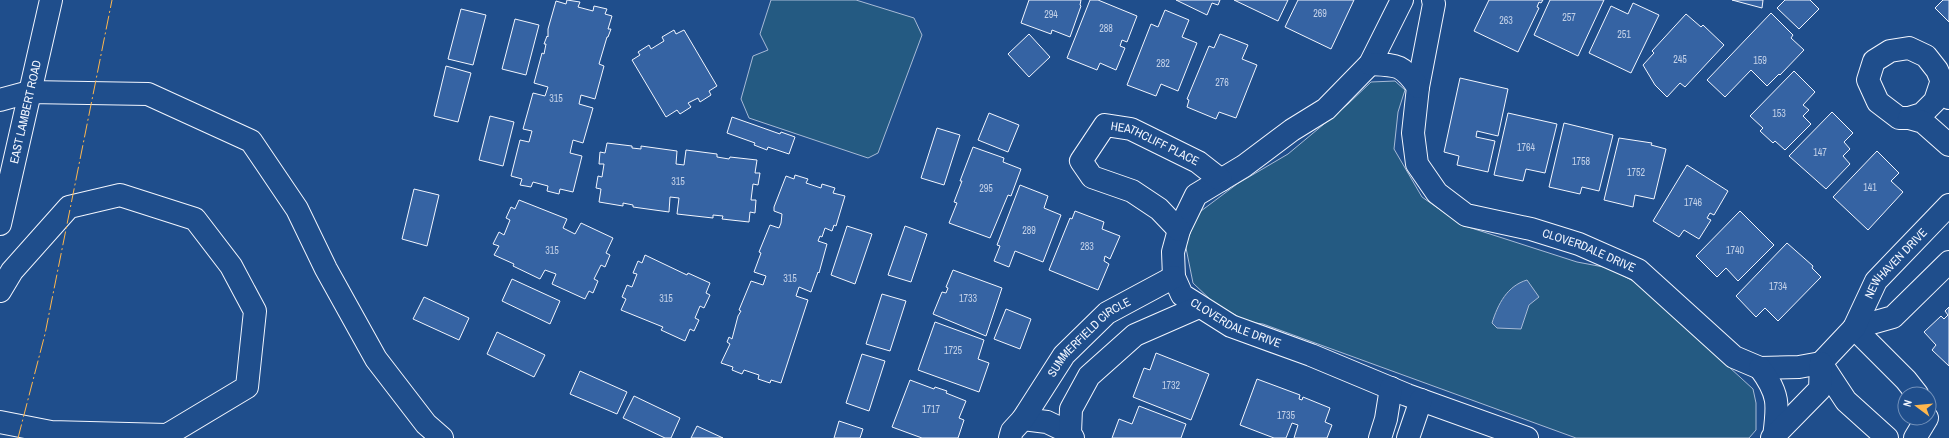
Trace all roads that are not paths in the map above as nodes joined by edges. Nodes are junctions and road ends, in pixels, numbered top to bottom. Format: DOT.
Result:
graph roads {
  1 [pos="51,0"];
  2 [pos="1402,0"];
  3 [pos="1433,0"];
  4 [pos="1370,64"];
  5 [pos="1418,87"];
  6 [pos="1945,90"];
  7 [pos="29,92"];
  8 [pos="0,100"];
  9 [pos="1909,118"];
  10 [pos="1949,145"];
  11 [pos="1221,180"];
  12 [pos="1949,205"];
  13 [pos="0,224"];
  14 [pos="1179,230"];
  15 [pos="1949,262"];
  16 [pos="1174,277"];
  17 [pos="0,291"];
  18 [pos="1199,307"];
  19 [pos="1854,328"];
  20 [pos="1820,363"];
  21 [pos="1760,368"];
  22 [pos="1911,386"];
  23 [pos="1391,388"];
  24 [pos="1421,400"];
  25 [pos="1023,419"];
  26 [pos="0,422"];
  27 [pos="1922,426"];
  28 [pos="1071,436"];
  29 [pos="1773,437"];
  30 [pos="442,438"];
  31 [pos="1010,438"];
  32 [pos="1380,438"];
  33 [pos="1408,438"];
  34 [pos="1527,438"];
  35 [pos="1887,438"];
  36 [pos="1915,438"];
  1 -- 7 [label="main road, EAST LAMBERT ROAD"];
  2 -- 4 [label="main road, CLOVERDALE DRIVE"];
  3 -- 5 [label="main road, CLOVERDALE DRIVE"];
  4 -- 5 [label="main road"];
  4 -- 11 [label="main road, CLOVERDALE DRIVE"];
  5 -- 21 [label="main road, CLOVERDALE DRIVE"];
  6 -- 9 [label="main road"];
  6 -- 9 [label="main road"];
  7 -- 8 [label="main road"];
  7 -- 13 [label="main road, EAST LAMBERT ROAD"];
  7 -- 30 [label="main road"];
  9 -- 10 [label="main road"];
  11 -- 14 [label="main road, CLOVERDALE DRIVE"];
  11 -- 14 [label="main road, HEATHCLIFF PLACE"];
  12 -- 19 [label="main road, NEWHAVEN DRIVE"];
  14 -- 16 [label="main road, CLOVERDALE DRIVE"];
  15 -- 19 [label="main road"];
  16 -- 18 [label="main road, CLOVERDALE DRIVE"];
  16 -- 25 [label="main road, SUMMERFIELD CIRCLE"];
  17 -- 26 [label="main road"];
  18 -- 23 [label="main road, CLOVERDALE DRIVE"];
  18 -- 28 [label="main road, SUMMERFIELD CIRCLE"];
  19 -- 20 [label="main road, NEWHAVEN DRIVE"];
  19 -- 22 [label="main road"];
  20 -- 21 [label="main road, CLOVERDALE DRIVE"];
  20 -- 29 [label="main road"];
  20 -- 35 [label="main road"];
  21 -- 29 [label="main road"];
  23 -- 24 [label="main road, CLOVERDALE DRIVE"];
  23 -- 32 [label="main road"];
  24 -- 33 [label="main road"];
  24 -- 34 [label="main road, CLOVERDALE DRIVE"];
  25 -- 28 [label="main road, SUMMERFIELD CIRCLE"];
  25 -- 31 [label="main road, SUMMERFIELD CIRCLE"];
  27 -- 36 [label="main road"];
}
